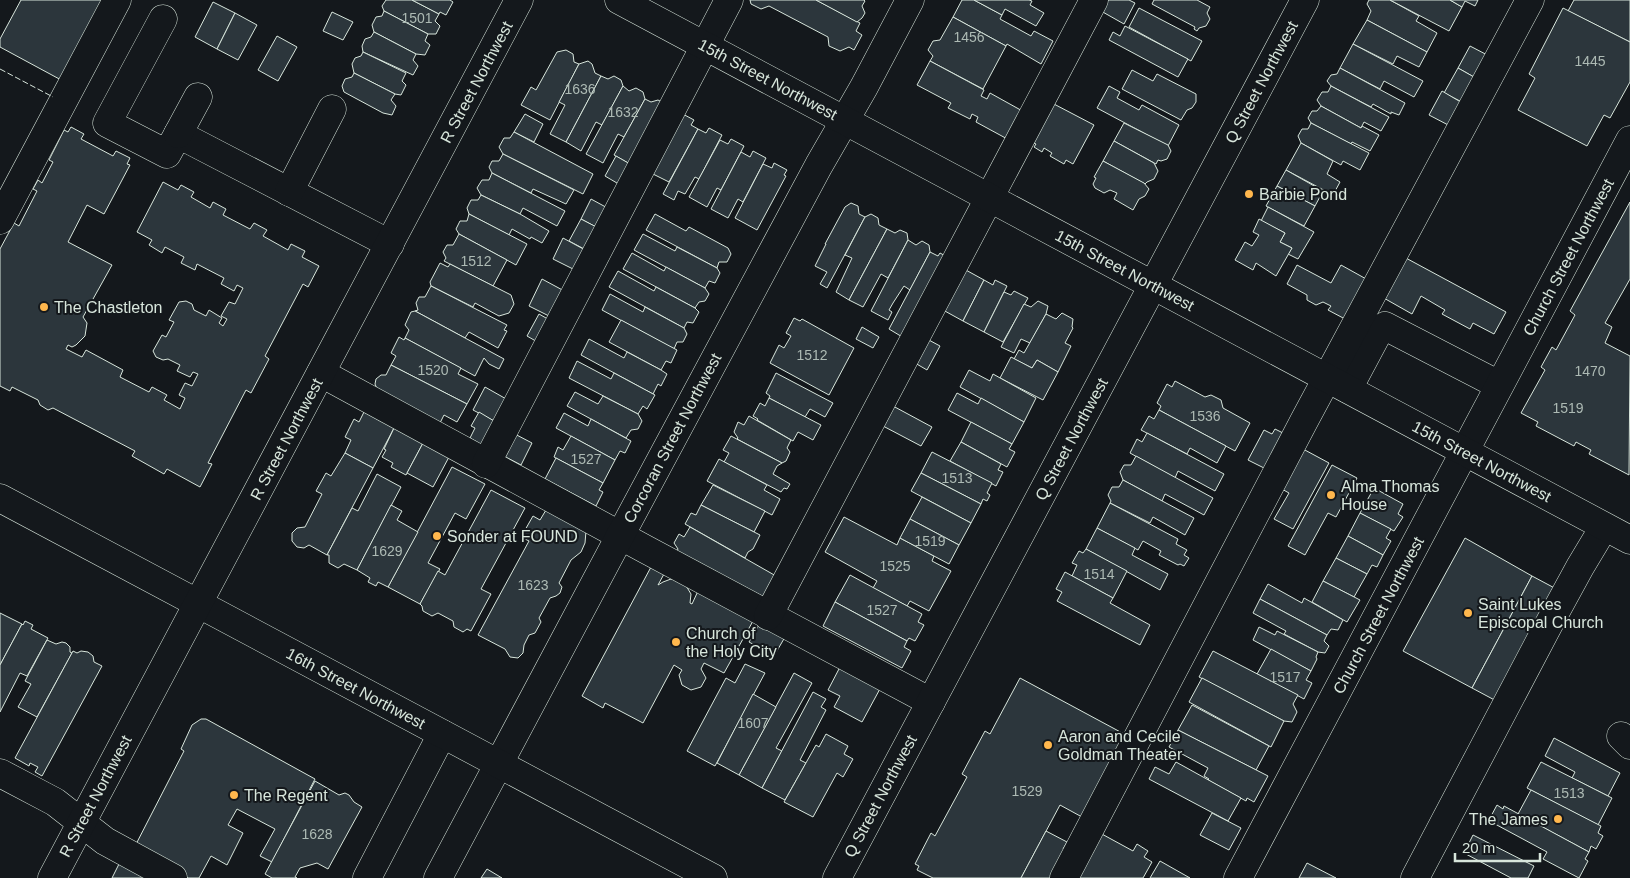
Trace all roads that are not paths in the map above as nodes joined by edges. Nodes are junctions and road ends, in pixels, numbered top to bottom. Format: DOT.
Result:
graph roads {
  1 [pos="117,0"];
  2 [pos="519,0"];
  3 [pos="620,0"];
  4 [pos="729,0"];
  5 [pos="910,0"];
  6 [pos="1094,0"];
  7 [pos="1305,0"];
  8 [pos="1530,0"];
  9 [pos="163,19"];
  10 [pos="705,45"];
  11 [pos="198,97"];
  12 [pos="332,109"];
  13 [pos="844,120"];
  14 [pos="178,134"];
  15 [pos="1630,140"];
  16 [pos="289,192"];
  17 [pos="990,197"];
  18 [pos="0,220"];
  19 [pos="390,244"];
  20 [pos="1153,285"];
  21 [pos="321,373"];
  22 [pos="1338,383"];
  23 [pos="1499,385"];
  24 [pos="1465,451"];
  25 [pos="486,464"];
  26 [pos="0,498"];
  27 [pos="1604,527"];
  28 [pos="620,536"];
  29 [pos="1630,540"];
  30 [pos="198,604"];
  31 [pos="768,616"];
  32 [pos="931,702"];
  33 [pos="442,734"];
  34 [pos="499,764"];
  35 [pos="0,773"];
  36 [pos="81,822"];
  37 [pos="52,878"];
  38 [pos="173,878"];
  39 [pos="368,878"];
  40 [pos="438,878"];
  41 [pos="713,878"];
  42 [pos="837,878"];
  43 [pos="1064,878"];
  44 [pos="1238,878"];
  45 [pos="1415,878"];
  1 -- 18 [label="main road"];
  2 -- 19 [label="main road, R Street Northwest"];
  3 -- 10 [label="main road, 15th Street Northwest"];
  4 -- 10 [label="main road"];
  5 -- 13 [label="main road, Corcoran Street Northwest"];
  6 -- 17 [label="main road"];
  7 -- 20 [label="main road, Q Street Northwest"];
  8 -- 22 [label="main road"];
  9 -- 14 [label="main road"];
  10 -- 13 [label="main road, 15th Street Northwest"];
  10 -- 25 [label="main road"];
  11 -- 14 [label="main road"];
  12 -- 16 [label="main road"];
  13 -- 17 [label="main road, 15th Street Northwest"];
  13 -- 28 [label="main road, Corcoran Street Northwest"];
  14 -- 16 [label="main road"];
  15 -- 23 [label="main road, Church Street Northwest"];
  16 -- 19 [label="main road"];
  17 -- 20 [label="main road, 15th Street Northwest"];
  17 -- 31 [label="main road"];
  19 -- 21 [label="main road, R Street Northwest"];
  20 -- 22 [label="main road, 15th Street Northwest"];
  20 -- 32 [label="main road, Q Street Northwest"];
  21 -- 25 [label="main road"];
  21 -- 30 [label="main road, R Street Northwest"];
  22 -- 23 [label="main road"];
  22 -- 24 [label="main road, 15th Street Northwest"];
  22 -- 43 [label="main road"];
  23 -- 24 [label="main road, Church Street Northwest"];
  24 -- 27 [label="main road, 15th Street Northwest"];
  24 -- 44 [label="main road, Church Street Northwest"];
  25 -- 28 [label="main road"];
  26 -- 30 [label="main road, 16th Street Northwest"];
  27 -- 29 [label="main road, 15th Street Northwest"];
  27 -- 45 [label="main road"];
  28 -- 31 [label="main road"];
  28 -- 34 [label="main road, Corcoran Street Northwest"];
  30 -- 33 [label="main road, 16th Street Northwest"];
  30 -- 36 [label="main road, R Street Northwest"];
  31 -- 32 [label="main road"];
  32 -- 42 [label="main road, Q Street Northwest"];
  33 -- 34 [label="main road, 16th Street Northwest"];
  33 -- 39 [label="main road"];
  34 -- 40 [label="main road, Corcoran Street Northwest"];
  34 -- 41 [label="main road, 16th Street Northwest"];
  35 -- 36 [label="main road"];
  36 -- 37 [label="main road, R Street Northwest"];
  36 -- 38 [label="main road"];
}
